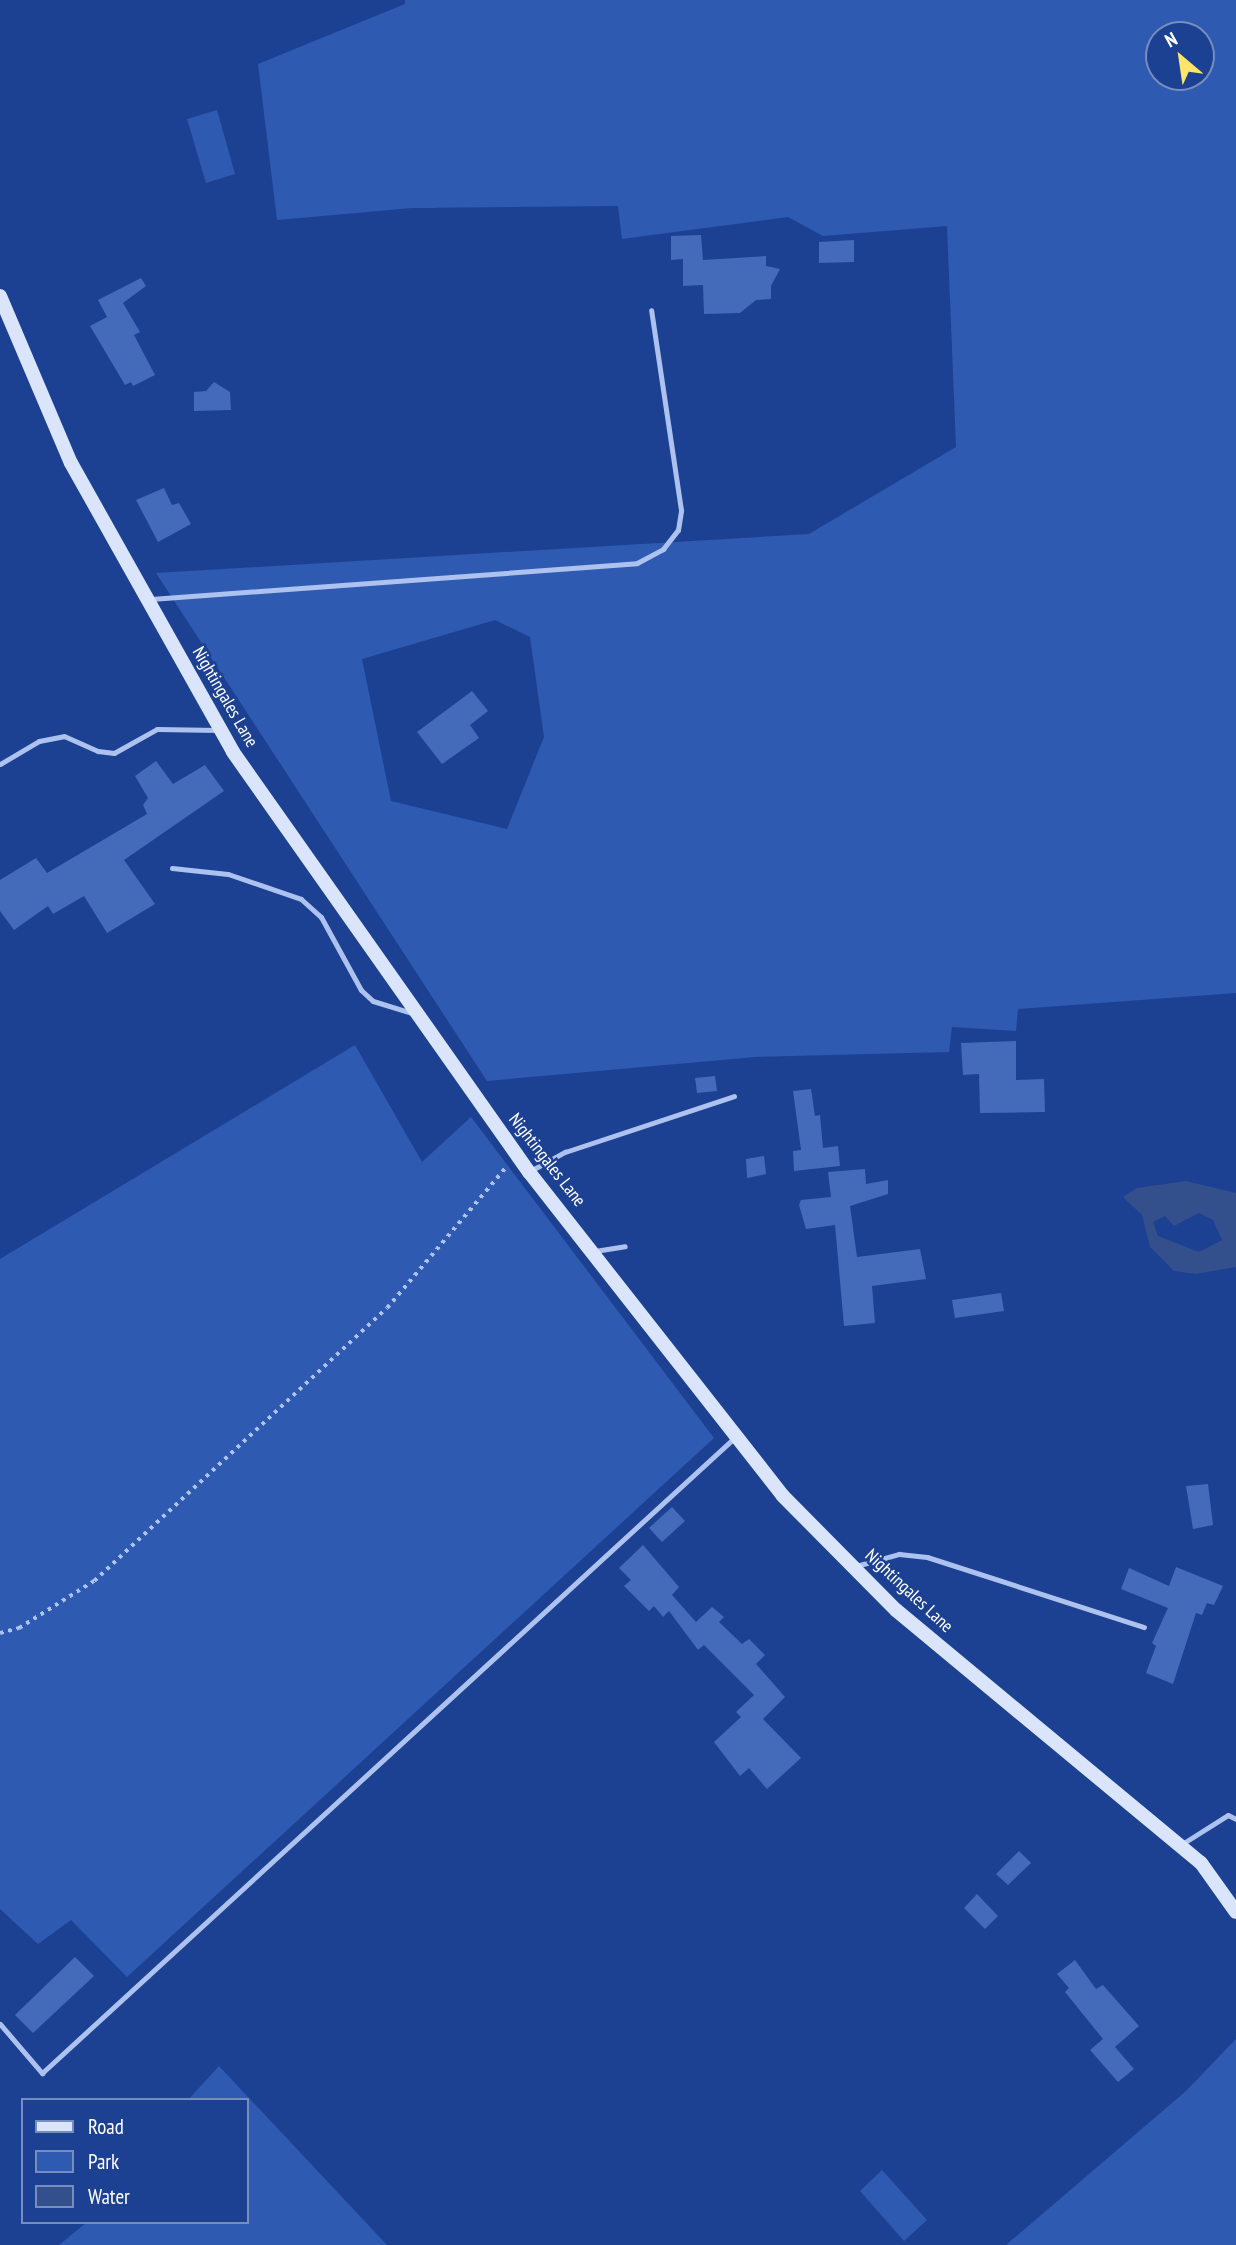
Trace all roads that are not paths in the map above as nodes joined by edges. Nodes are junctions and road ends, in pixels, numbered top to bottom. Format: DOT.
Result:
graph roads {
  1 [pos="0,296"];
  2 [pos="651,310"];
  3 [pos="148,599"];
  4 [pos="222,730"];
  5 [pos="0,764"];
  6 [pos="172,868"];
  7 [pos="415,1014"];
  8 [pos="734,1096"];
  9 [pos="529,1172"];
  10 [pos="625,1246"];
  11 [pos="595,1251"];
  12 [pos="734,1437"];
  13 [pos="853,1566"];
  14 [pos="1144,1627"];
  15 [pos="1236,1819"];
  16 [pos="1179,1845"];
  17 [pos="1236,1912"];
  18 [pos="0,2024"];
  1 -- 3 [label="main road, Nightingales Lane"];
  2 -- 3 [label="lane"];
  3 -- 4 [label="main road, Nightingales Lane"];
  4 -- 5 [label="lane"];
  4 -- 7 [label="main road, Nightingales Lane"];
  6 -- 7 [label="lane"];
  7 -- 9 [label="main road, Nightingales Lane"];
  8 -- 9 [label="lane"];
  9 -- 11 [label="main road, Nightingales Lane"];
  10 -- 11 [label="lane"];
  11 -- 12 [label="main road, Nightingales Lane"];
  12 -- 13 [label="main road, Nightingales Lane"];
  12 -- 18 [label="lane"];
  13 -- 14 [label="lane"];
  13 -- 16 [label="main road, Nightingales Lane"];
  15 -- 16 [label="lane"];
  16 -- 17 [label="main road, Nightingales Lane"];
}
